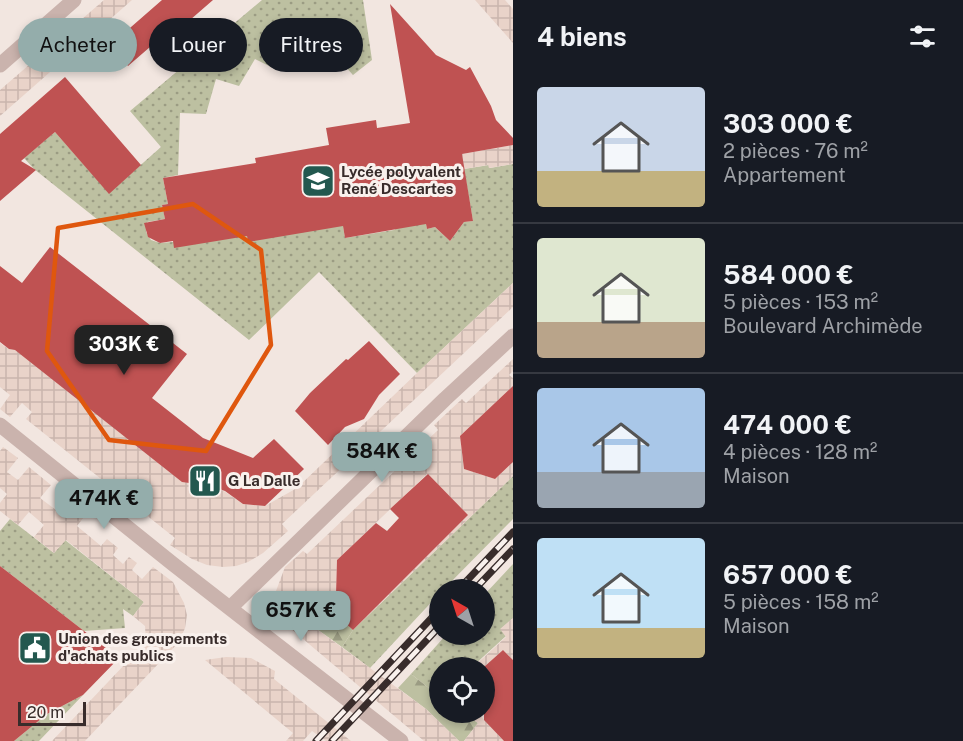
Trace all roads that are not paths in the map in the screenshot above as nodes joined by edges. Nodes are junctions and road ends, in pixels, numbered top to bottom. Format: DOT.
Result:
graph roads {
  1 [pos="74,0"];
  2 [pos="0,65"];
  3 [pos="513,336"];
  4 [pos="0,425"];
  5 [pos="230,608"];
  6 [pos="400,740"];
  1 -- 2 [label="street"];
  3 -- 5 [label="street"];
  4 -- 5 [label="street"];
  5 -- 6 [label="street"];
}
